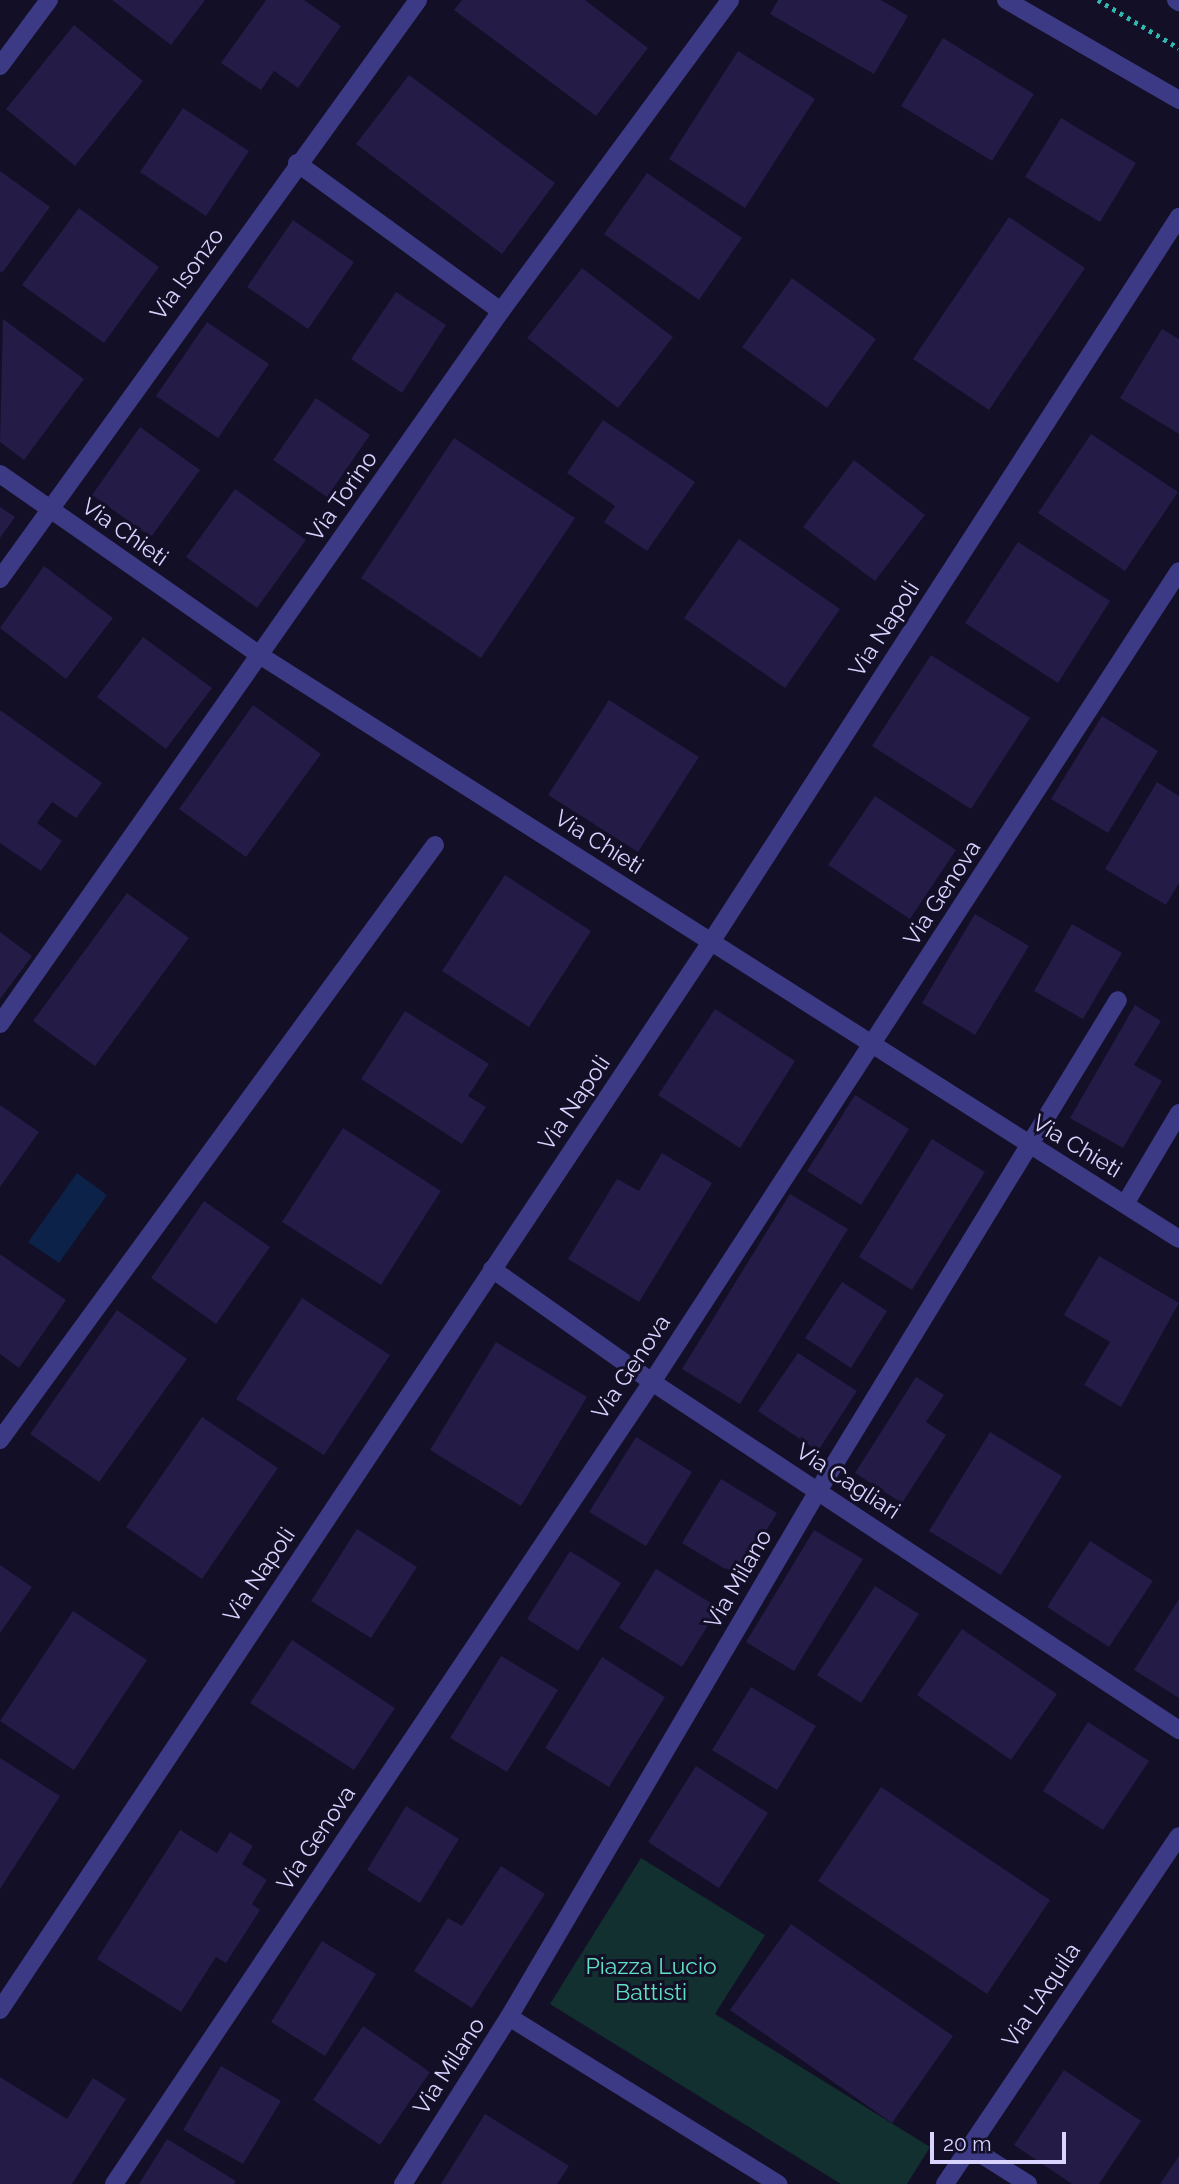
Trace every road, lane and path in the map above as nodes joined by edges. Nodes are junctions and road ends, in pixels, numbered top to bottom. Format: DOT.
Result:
graph roads {
  1 [pos="49,0"];
  2 [pos="418,0"];
  3 [pos="730,0"];
  4 [pos="1006,0"];
  5 [pos="1098,0"];
  6 [pos="1179,48"];
  7 [pos="0,66"];
  8 [pos="1179,100"];
  9 [pos="297,163"];
  10 [pos="1179,217"];
  11 [pos="501,311"];
  12 [pos="0,474"];
  13 [pos="48,508"];
  14 [pos="1179,571"];
  15 [pos="0,579"];
  16 [pos="261,656"];
  17 [pos="435,845"];
  18 [pos="710,942"];
  19 [pos="1118,1000"];
  20 [pos="0,1024"];
  21 [pos="873,1045"];
  22 [pos="1179,1113"];
  23 [pos="1031,1147"];
  24 [pos="1125,1204"];
  25 [pos="1179,1239"];
  26 [pos="492,1269"];
  27 [pos="652,1382"];
  28 [pos="0,1440"];
  29 [pos="818,1490"];
  30 [pos="1179,1730"];
  31 [pos="1179,1836"];
  32 [pos="0,2010"];
  33 [pos="509,2017"];
  34 [pos="968,2146"];
  35 [pos="114,2184"];
  36 [pos="403,2184"];
  37 [pos="778,2184"];
  38 [pos="945,2184"];
  39 [pos="1028,2184"];
  1 -- 7 [label="street"];
  2 -- 9 [label="street, Via Isonzo"];
  3 -- 11 [label="street, Via Torino"];
  4 -- 8 [label="street"];
  5 -- 6 [label="path"];
  9 -- 11 [label="street"];
  9 -- 13 [label="street, Via Isonzo"];
  10 -- 18 [label="street, Via Napoli"];
  11 -- 16 [label="street, Via Torino"];
  12 -- 13 [label="street, Via Chieti"];
  13 -- 15 [label="street, Via Isonzo"];
  13 -- 16 [label="street, Via Chieti"];
  14 -- 21 [label="street, Via Genova"];
  16 -- 18 [label="street, Via Chieti"];
  16 -- 20 [label="street, Via Torino"];
  17 -- 28 [label="street"];
  18 -- 21 [label="street, Via Chieti"];
  18 -- 26 [label="street, Via Napoli"];
  19 -- 23 [label="street, Via Milano"];
  21 -- 23 [label="street, Via Chieti"];
  21 -- 27 [label="street, Via Genova"];
  22 -- 24 [label="street"];
  23 -- 24 [label="street, Via Chieti"];
  23 -- 29 [label="street, Via Milano"];
  24 -- 25 [label="street, Via Chieti"];
  26 -- 27 [label="street, Via Cagliari"];
  26 -- 32 [label="street, Via Napoli"];
  27 -- 29 [label="street, Via Cagliari"];
  27 -- 35 [label="street, Via Genova"];
  29 -- 30 [label="street, Via Cagliari"];
  29 -- 33 [label="street, Via Milano"];
  31 -- 34 [label="street, Via L'Aquila"];
  33 -- 36 [label="street, Via Milano"];
  33 -- 37 [label="street"];
  34 -- 38 [label="street, Via L'Aquila"];
  34 -- 39 [label="street"];
}
